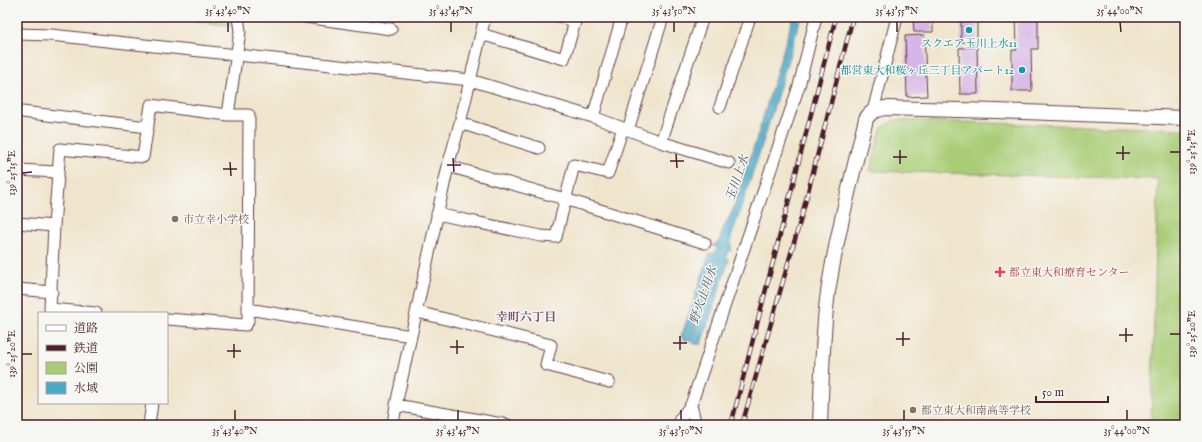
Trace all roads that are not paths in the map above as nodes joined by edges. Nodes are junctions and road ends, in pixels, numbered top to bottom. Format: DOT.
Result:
graph roads {
  1 [pos="238,17"];
  2 [pos="305,17"];
  3 [pos="485,17"];
  4 [pos="561,17"];
  5 [pos="622,17"];
  6 [pos="662,17"];
  7 [pos="703,17"];
  8 [pos="750,17"];
  9 [pos="816,17"];
  10 [pos="897,17"];
  11 [pos="391,29"];
  12 [pos="17,34"];
  13 [pos="482,34"];
  14 [pos="237,55"];
  15 [pos="470,80"];
  16 [pos="720,107"];
  17 [pos="873,111"];
  18 [pos="22,112"];
  19 [pos="228,115"];
  20 [pos="593,117"];
  21 [pos="1185,118"];
  22 [pos="460,123"];
  23 [pos="148,127"];
  24 [pos="625,129"];
  25 [pos="661,142"];
  26 [pos="539,148"];
  27 [pos="729,163"];
  28 [pos="448,166"];
  29 [pos="17,170"];
  30 [pos="58,172"];
  31 [pos="566,199"];
  32 [pos="437,214"];
  33 [pos="17,223"];
  34 [pos="54,226"];
  35 [pos="705,243"];
  36 [pos="17,288"];
  37 [pos="52,292"];
  38 [pos="248,309"];
  39 [pos="84,312"];
  40 [pos="417,312"];
  41 [pos="168,319"];
  42 [pos="411,336"];
  43 [pos="608,382"];
  44 [pos="152,404"];
  45 [pos="396,405"];
  46 [pos="691,405"];
  47 [pos="149,425"];
  48 [pos="393,425"];
  49 [pos="508,425"];
  50 [pos="679,425"];
  51 [pos="696,425"];
  52 [pos="820,425"];
  1 -- 14 [label="street"];
  2 -- 11 [label="street"];
  3 -- 13 [label="street"];
  4 -- 13 [label="street"];
  5 -- 20 [label="street"];
  6 -- 24 [label="street"];
  7 -- 25 [label="street"];
  8 -- 16 [label="street"];
  9 -- 46 [label="street"];
  10 -- 17 [label="street"];
  12 -- 14 [label="street"];
  13 -- 15 [label="street"];
  14 -- 15 [label="street"];
  14 -- 19 [label="street"];
  15 -- 20 [label="street"];
  15 -- 22 [label="street"];
  17 -- 21 [label="street"];
  17 -- 52 [label="street"];
  18 -- 23 [label="street"];
  19 -- 23 [label="street"];
  19 -- 38 [label="street"];
  20 -- 24 [label="street"];
  22 -- 26 [label="street"];
  22 -- 28 [label="street"];
  23 -- 30 [label="street"];
  24 -- 25 [label="street"];
  24 -- 31 [label="street"];
  25 -- 27 [label="street"];
  28 -- 31 [label="street"];
  28 -- 32 [label="street"];
  29 -- 30 [label="street"];
  30 -- 34 [label="street"];
  31 -- 32 [label="street"];
  31 -- 35 [label="street"];
  32 -- 40 [label="street"];
  33 -- 34 [label="street"];
  34 -- 37 [label="street"];
  36 -- 37 [label="street"];
  37 -- 39 [label="street"];
  38 -- 41 [label="street"];
  38 -- 42 [label="street"];
  40 -- 42 [label="street"];
  40 -- 43 [label="street"];
  42 -- 45 [label="street"];
  44 -- 47 [label="street"];
  45 -- 48 [label="street"];
  45 -- 49 [label="street"];
  46 -- 50 [label="street"];
  46 -- 51 [label="street"];
}
